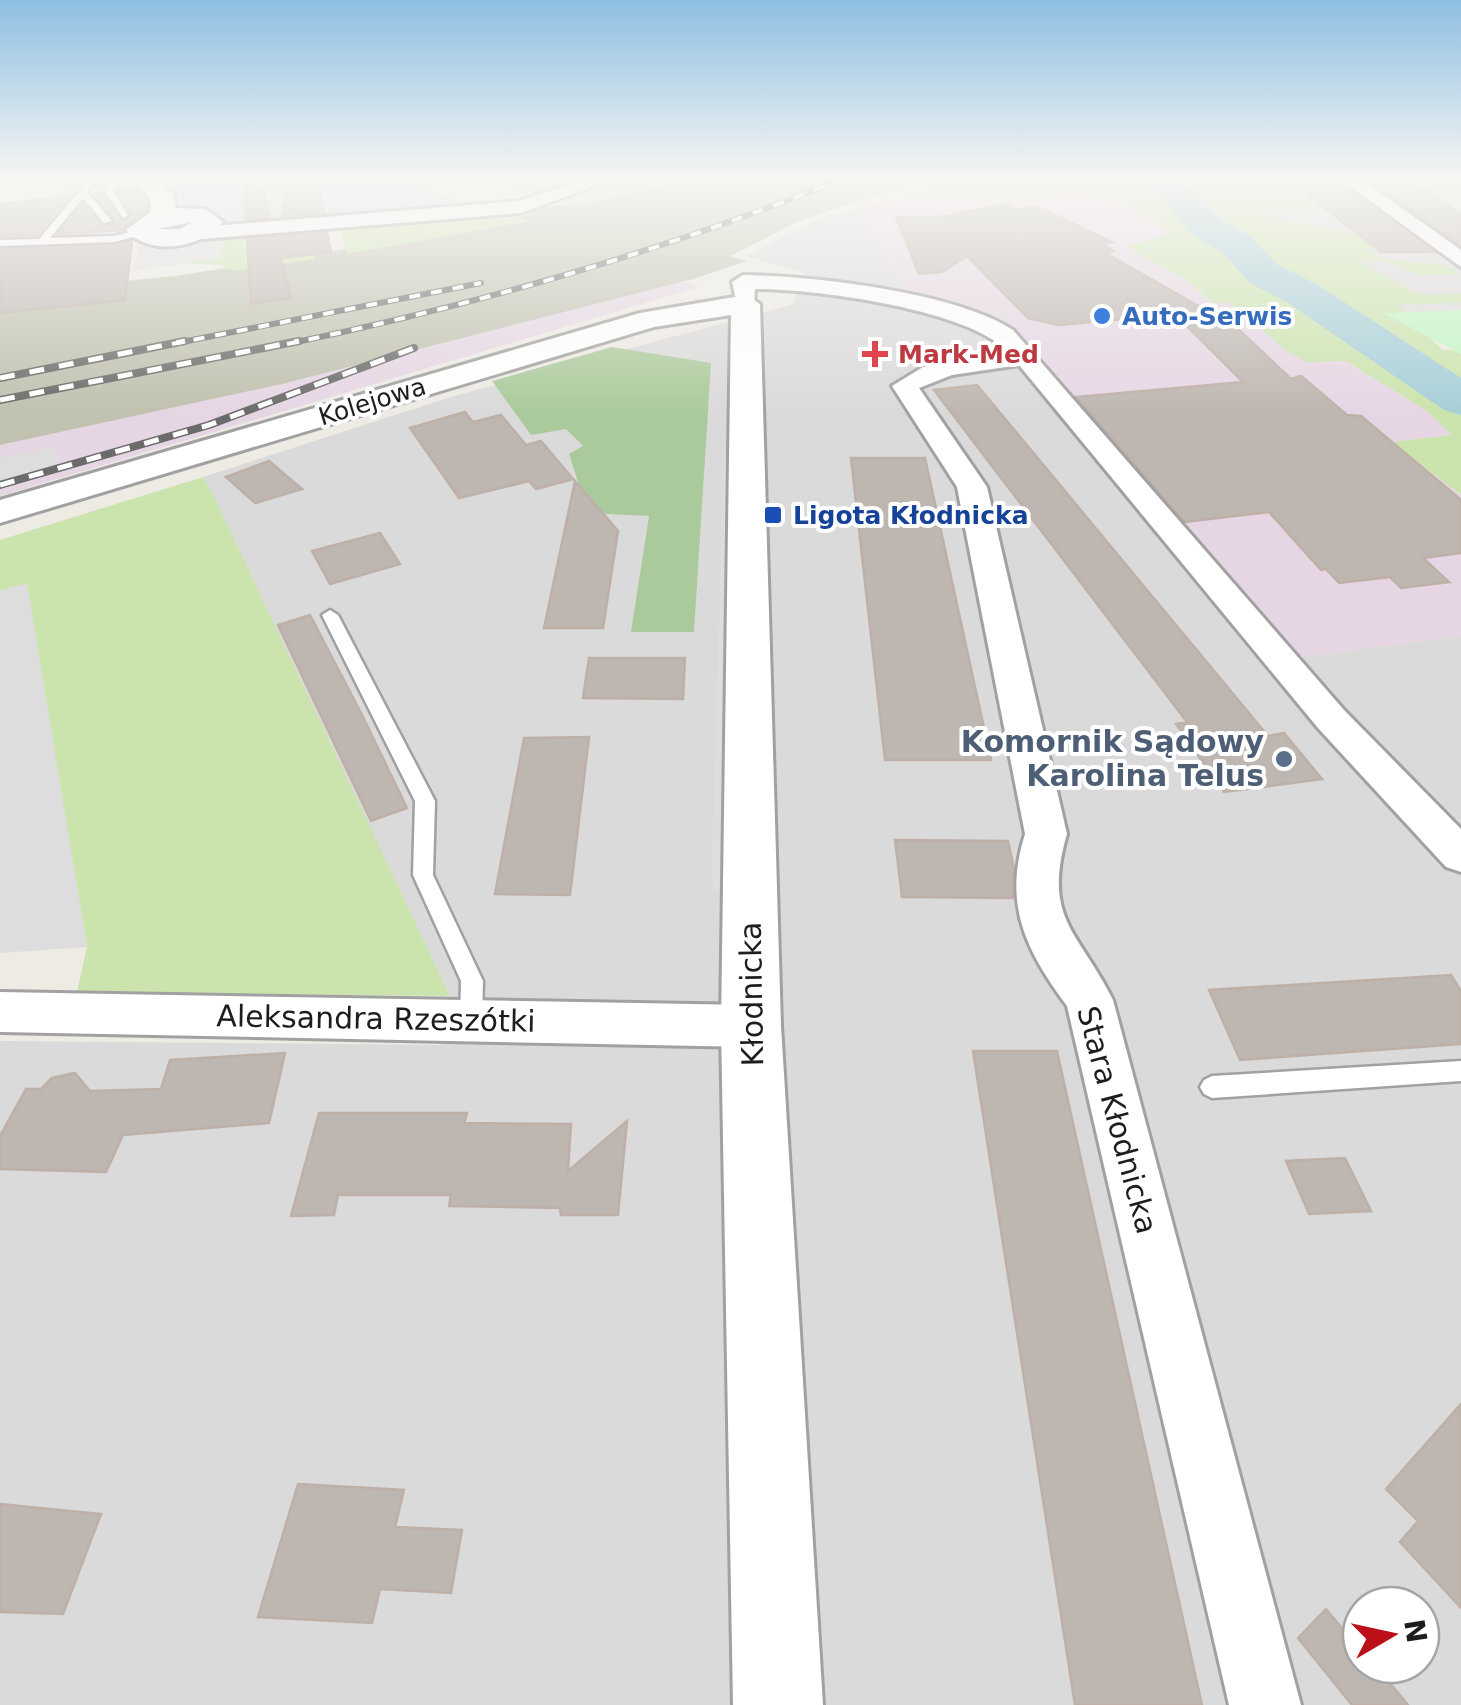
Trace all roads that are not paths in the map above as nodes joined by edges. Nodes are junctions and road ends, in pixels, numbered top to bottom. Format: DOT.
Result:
graph roads {
  1 [pos="744,293"];
  2 [pos="1025,356"];
  3 [pos="0,512"];
  4 [pos="330,615"];
  5 [pos="1461,856"];
  6 [pos="0,1012"];
  7 [pos="471,1020"];
  8 [pos="751,1026"];
  9 [pos="1461,1071"];
  10 [pos="1212,1087"];
  11 [pos="778,1705"];
  12 [pos="1265,1705"];
  1 -- 2 [label="street"];
  1 -- 3 [label="street, Kolejowa"];
  1 -- 8 [label="street, Kłodnicka"];
  2 -- 5 [label="street"];
  2 -- 12 [label="street, Stara Kłodnicka"];
  4 -- 7 [label="lane"];
  6 -- 7 [label="street, Aleksandra Rzeszótki"];
  7 -- 8 [label="street, Aleksandra Rzeszótki"];
  8 -- 11 [label="street, Kłodnicka"];
  9 -- 10 [label="lane"];
}
